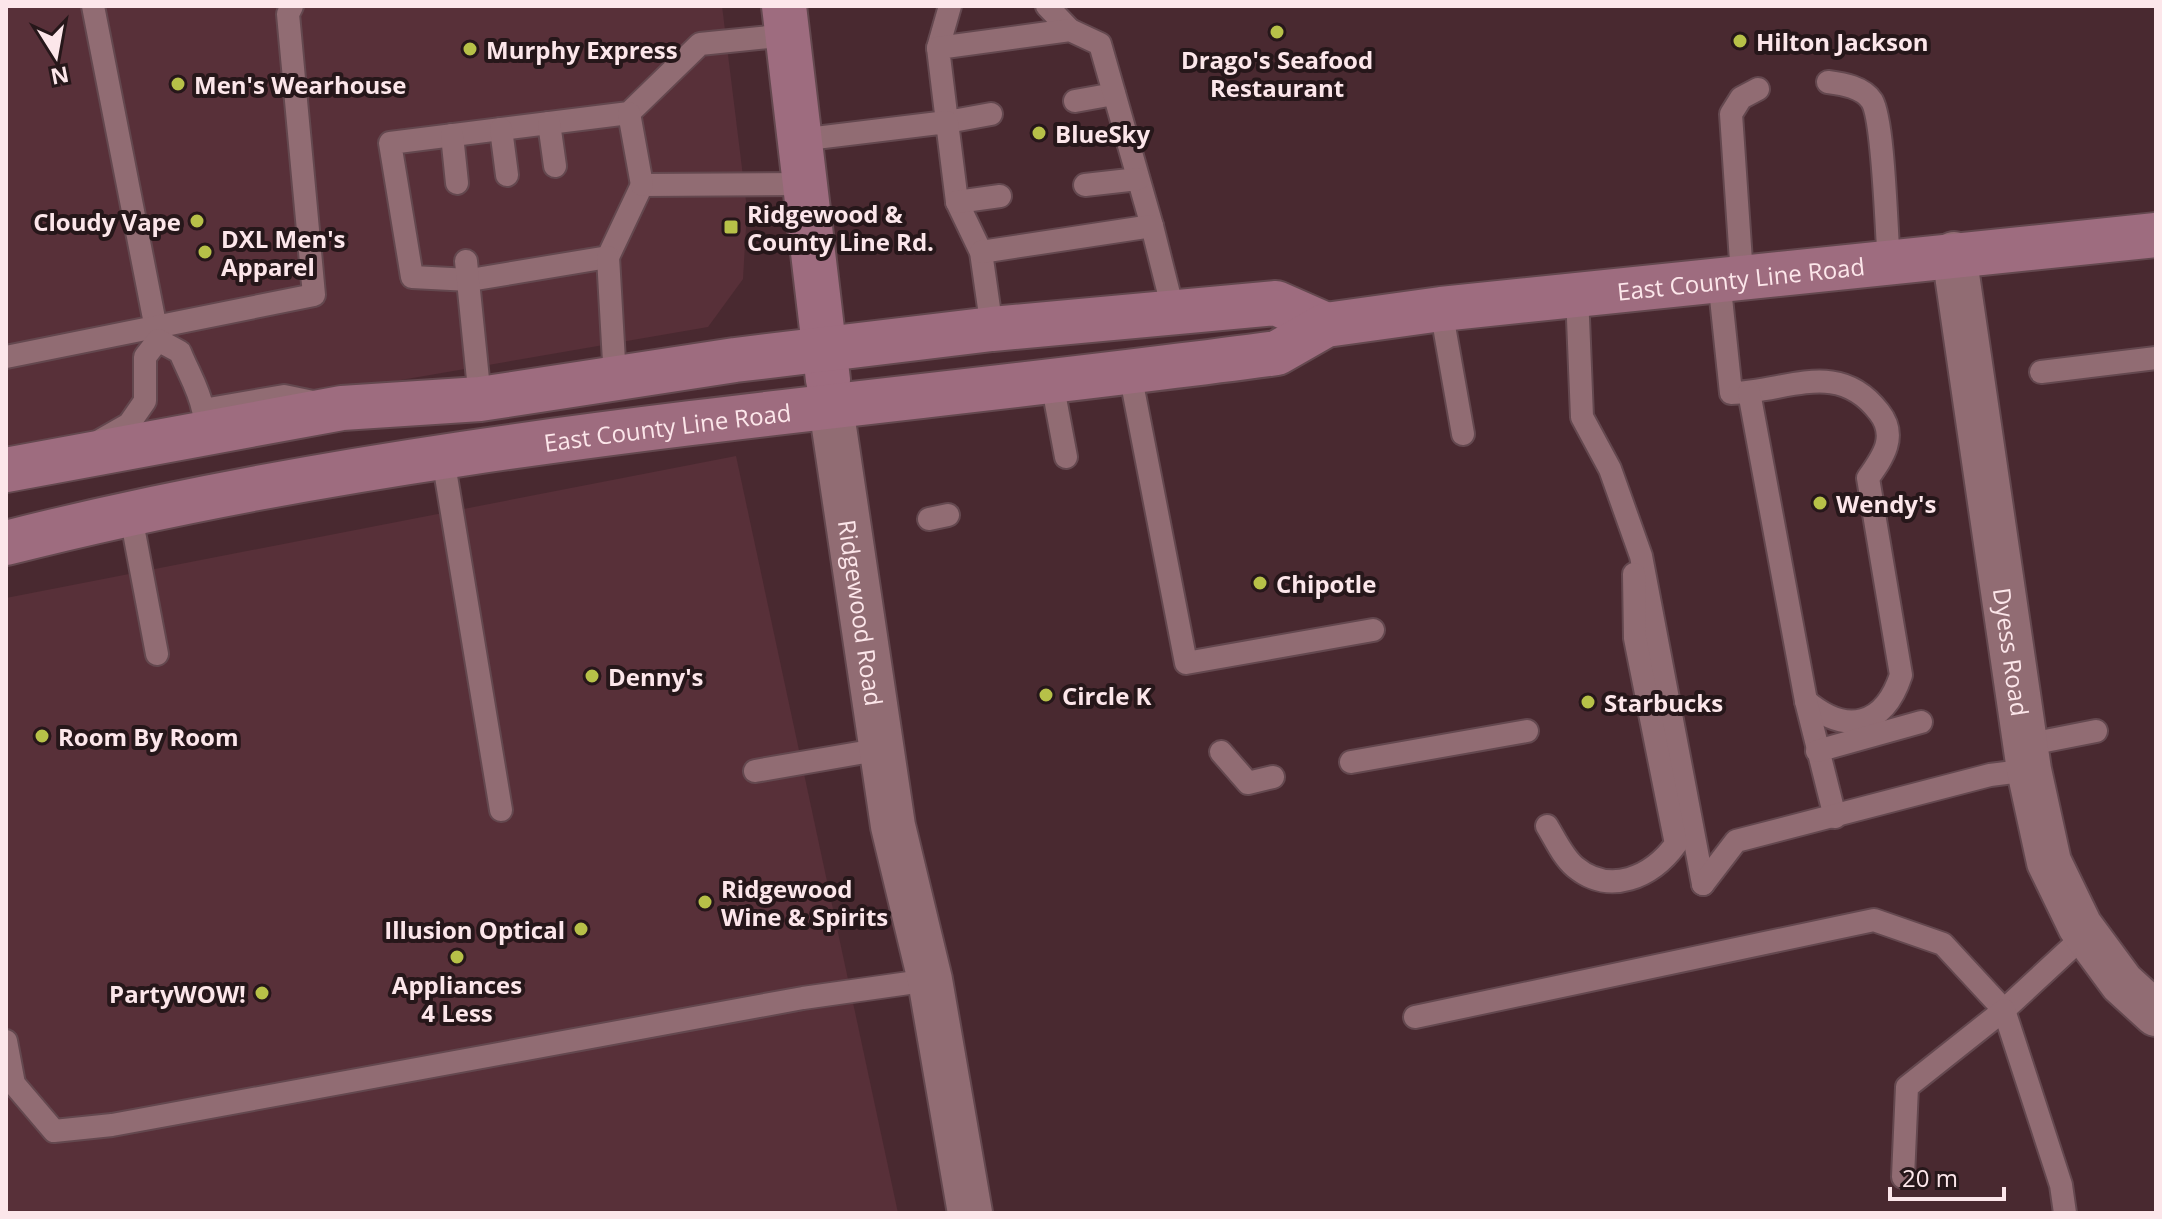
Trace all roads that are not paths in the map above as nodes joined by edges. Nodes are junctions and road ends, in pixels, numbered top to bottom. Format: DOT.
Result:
graph roads {
  1 [pos="93,6"];
  2 [pos="292,6"];
  3 [pos="950,6"];
  4 [pos="1047,6"];
  5 [pos="786,20"];
  6 [pos="1070,30"];
  7 [pos="938,48"];
  8 [pos="1828,82"];
  9 [pos="1758,89"];
  10 [pos="1114,94"];
  11 [pos="1075,101"];
  12 [pos="629,113"];
  13 [pos="991,114"];
  14 [pos="947,122"];
  15 [pos="549,123"];
  16 [pos="501,129"];
  17 [pos="452,135"];
  18 [pos="799,140"];
  19 [pos="555,166"];
  20 [pos="507,175"];
  21 [pos="1138,179"];
  22 [pos="457,183"];
  23 [pos="806,184"];
  24 [pos="642,185"];
  25 [pos="1085,185"];
  26 [pos="1000,196"];
  27 [pos="957,202"];
  28 [pos="1152,226"];
  29 [pos="2156,235"];
  30 [pos="981,252"];
  31 [pos="1954,254"];
  32 [pos="608,257"];
  33 [pos="1889,261"];
  34 [pos="468,271"];
  35 [pos="1731,277"];
  36 [pos="1577,294"];
  37 [pos="1441,309"];
  38 [pos="1173,310"];
  39 [pos="1326,325"];
  40 [pos="992,329"];
  41 [pos="157,334"];
  42 [pos="825,350"];
  43 [pos="6,357"];
  44 [pos="2156,358"];
  45 [pos="2041,372"];
  46 [pos="1130,373"];
  47 [pos="615,379"];
  48 [pos="1052,382"];
  49 [pos="1740,392"];
  50 [pos="480,399"];
  51 [pos="831,407"];
  52 [pos="342,408"];
  53 [pos="1463,434"];
  54 [pos="1066,457"];
  55 [pos="67,458"];
  56 [pos="443,458"];
  57 [pos="6,470"];
  58 [pos="130,511"];
  59 [pos="1633,529"];
  60 [pos="6,543"];
  61 [pos="1373,630"];
  62 [pos="157,654"];
  63 [pos="1806,701"];
  64 [pos="1921,722"];
  65 [pos="1527,731"];
  66 [pos="2096,731"];
  67 [pos="882,749"];
  68 [pos="1817,751"];
  69 [pos="1221,752"];
  70 [pos="2027,758"];
  71 [pos="1351,762"];
  72 [pos="755,771"];
  73 [pos="1273,777"];
  74 [pos="501,810"];
  75 [pos="1835,817"];
  76 [pos="1547,826"];
  77 [pos="2086,934"];
  78 [pos="930,980"];
  79 [pos="2004,1010"];
  80 [pos="2156,1014"];
  81 [pos="1415,1017"];
  82 [pos="6,1041"];
  83 [pos="1903,1177"];
  84 [pos="970,1213"];
  85 [pos="2065,1213"];
  1 -- 41 [label="lane"];
  2 -- 41 [label="lane"];
  3 -- 7 [label="lane"];
  4 -- 6 [label="lane"];
  5 -- 12 [label="lane"];
  5 -- 18 [label="main road, Ridgewood Road"];
  6 -- 7 [label="lane"];
  6 -- 10 [label="lane"];
  7 -- 14 [label="lane"];
  8 -- 33 [label="lane"];
  9 -- 35 [label="lane"];
  10 -- 11 [label="lane"];
  10 -- 21 [label="lane"];
  12 -- 15 [label="lane"];
  12 -- 24 [label="lane"];
  13 -- 14 [label="lane"];
  14 -- 18 [label="lane"];
  14 -- 27 [label="lane"];
  15 -- 16 [label="lane"];
  15 -- 19 [label="lane"];
  16 -- 17 [label="lane"];
  16 -- 20 [label="lane"];
  17 -- 22 [label="lane"];
  17 -- 34 [label="lane"];
  18 -- 23 [label="main road, Ridgewood Road"];
  21 -- 25 [label="lane"];
  21 -- 28 [label="lane"];
  23 -- 24 [label="lane"];
  23 -- 42 [label="main road, Ridgewood Road"];
  24 -- 32 [label="lane"];
  26 -- 27 [label="lane"];
  27 -- 30 [label="lane"];
  28 -- 30 [label="lane"];
  28 -- 38 [label="lane"];
  29 -- 31 [label="main road, East County Line Road"];
  30 -- 40 [label="lane"];
  31 -- 33 [label="main road, East County Line Road"];
  31 -- 70 [label="street, Dyess Road"];
  32 -- 34 [label="lane"];
  32 -- 47 [label="lane"];
  33 -- 35 [label="main road, East County Line Road"];
  34 -- 50 [label="lane"];
  35 -- 36 [label="main road, East County Line Road"];
  35 -- 49 [label="lane"];
  36 -- 37 [label="main road, East County Line Road"];
  36 -- 59 [label="lane"];
  37 -- 39 [label="main road, East County Line Road"];
  37 -- 53 [label="lane"];
  38 -- 39 [label="main road"];
  38 -- 40 [label="main road"];
  39 -- 46 [label="main road, East County Line Road"];
  40 -- 42 [label="main road"];
  41 -- 43 [label="lane"];
  41 -- 52 [label="lane"];
  41 -- 55 [label="lane"];
  42 -- 47 [label="main road"];
  42 -- 51 [label="main road, Ridgewood Road"];
  44 -- 45 [label="lane"];
  46 -- 48 [label="main road, East County Line Road"];
  46 -- 61 [label="lane"];
  47 -- 50 [label="main road"];
  48 -- 51 [label="main road, East County Line Road"];
  48 -- 54 [label="lane"];
  49 -- 63 [label="lane"];
  49 -- 63 [label="lane"];
  50 -- 52 [label="main road"];
  51 -- 56 [label="main road, East County Line Road"];
  51 -- 67 [label="street, Ridgewood Road"];
  52 -- 55 [label="main road"];
  55 -- 57 [label="main road"];
  56 -- 58 [label="main road, East County Line Road"];
  56 -- 74 [label="lane"];
  58 -- 60 [label="main road, East County Line Road"];
  58 -- 62 [label="lane"];
  59 -- 75 [label="lane"];
  59 -- 76 [label="lane"];
  63 -- 68 [label="lane"];
  64 -- 68 [label="lane"];
  65 -- 71 [label="lane"];
  66 -- 70 [label="lane"];
  67 -- 72 [label="lane"];
  67 -- 78 [label="street, Ridgewood Road"];
  68 -- 75 [label="lane"];
  69 -- 73 [label="lane"];
  70 -- 75 [label="lane"];
  70 -- 77 [label="street, Dyess Road"];
  77 -- 79 [label="lane"];
  77 -- 80 [label="street, Dyess Road"];
  78 -- 82 [label="lane"];
  78 -- 84 [label="street, Ridgewood Road"];
  79 -- 81 [label="lane"];
  79 -- 83 [label="lane"];
  79 -- 85 [label="lane"];
}
